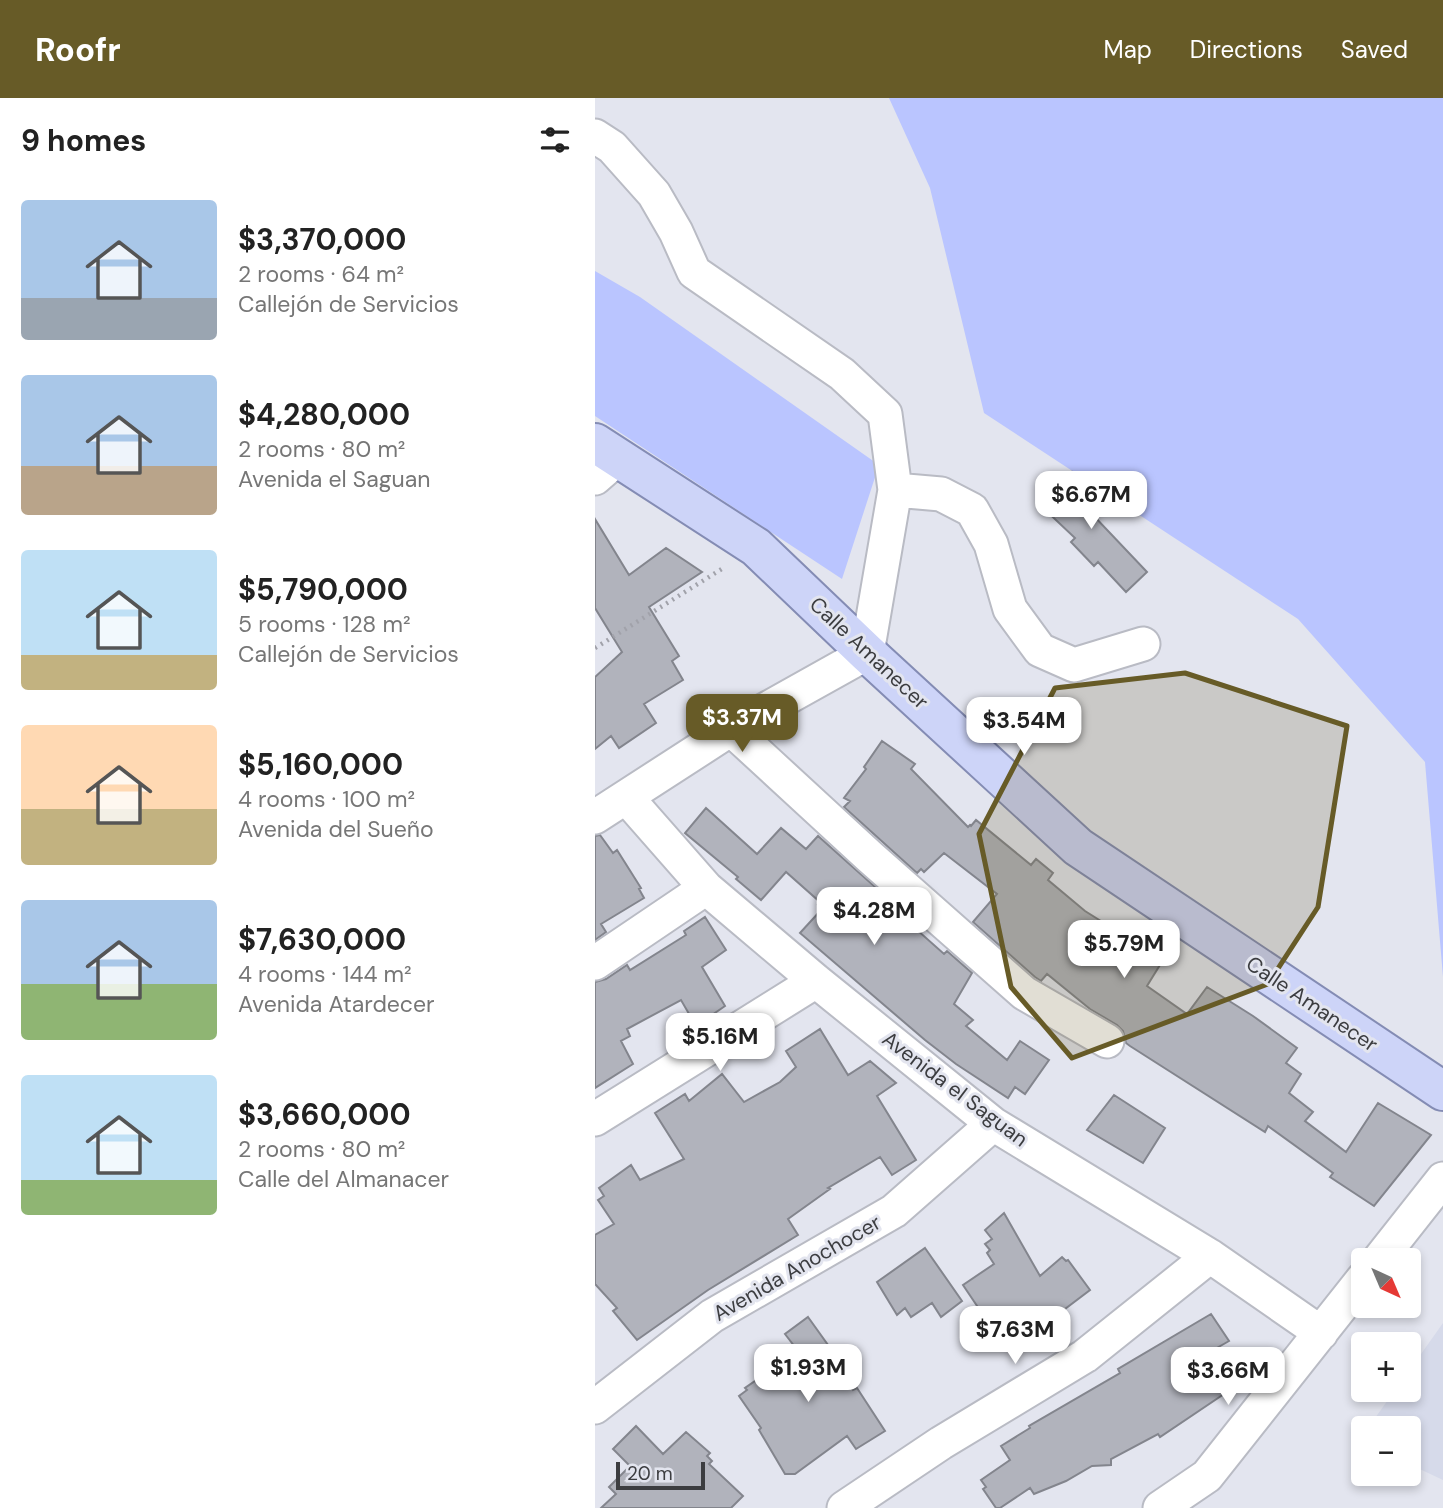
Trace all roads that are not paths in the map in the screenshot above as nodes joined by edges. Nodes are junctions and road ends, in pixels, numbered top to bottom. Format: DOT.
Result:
graph roads {
  1 [pos="595,136"];
  2 [pos="603,460"];
  3 [pos="895,490"];
  4 [pos="1143,644"];
  5 [pos="867,653"];
  6 [pos="731,729"];
  7 [pos="627,798"];
  8 [pos="595,817"];
  9 [pos="706,888"];
  10 [pos="595,963"];
  11 [pos="816,981"];
  12 [pos="1107,1041"];
  13 [pos="1443,1091"];
  14 [pos="595,1119"];
  15 [pos="993,1124"];
  16 [pos="1443,1179"];
  17 [pos="1388,1248"];
  18 [pos="1210,1256"];
  19 [pos="1351,1294"];
  20 [pos="1321,1333"];
  21 [pos="595,1407"];
  22 [pos="844,1508"];
  23 [pos="1160,1508"];
  1 -- 3 [label="street"];
  2 -- 5 [label="main road, Calle Amanecer"];
  3 -- 4 [label="street"];
  3 -- 5 [label="street"];
  5 -- 6 [label="street"];
  5 -- 13 [label="main road, Calle Amanecer"];
  6 -- 7 [label="street"];
  6 -- 12 [label="street"];
  7 -- 8 [label="street"];
  7 -- 9 [label="street, Avenida el Saguan"];
  9 -- 10 [label="street"];
  9 -- 11 [label="street, Avenida el Saguan"];
  11 -- 14 [label="street"];
  11 -- 15 [label="street, Avenida el Saguan"];
  15 -- 18 [label="street, Avenida el Saguan"];
  15 -- 21 [label="street, Avenida Anochocer"];
  16 -- 17 [label="street"];
  18 -- 20 [label="street, Avenida el Saguan"];
  18 -- 22 [label="street"];
  19 -- 20 [label="street"];
  20 -- 23 [label="street"];
}
